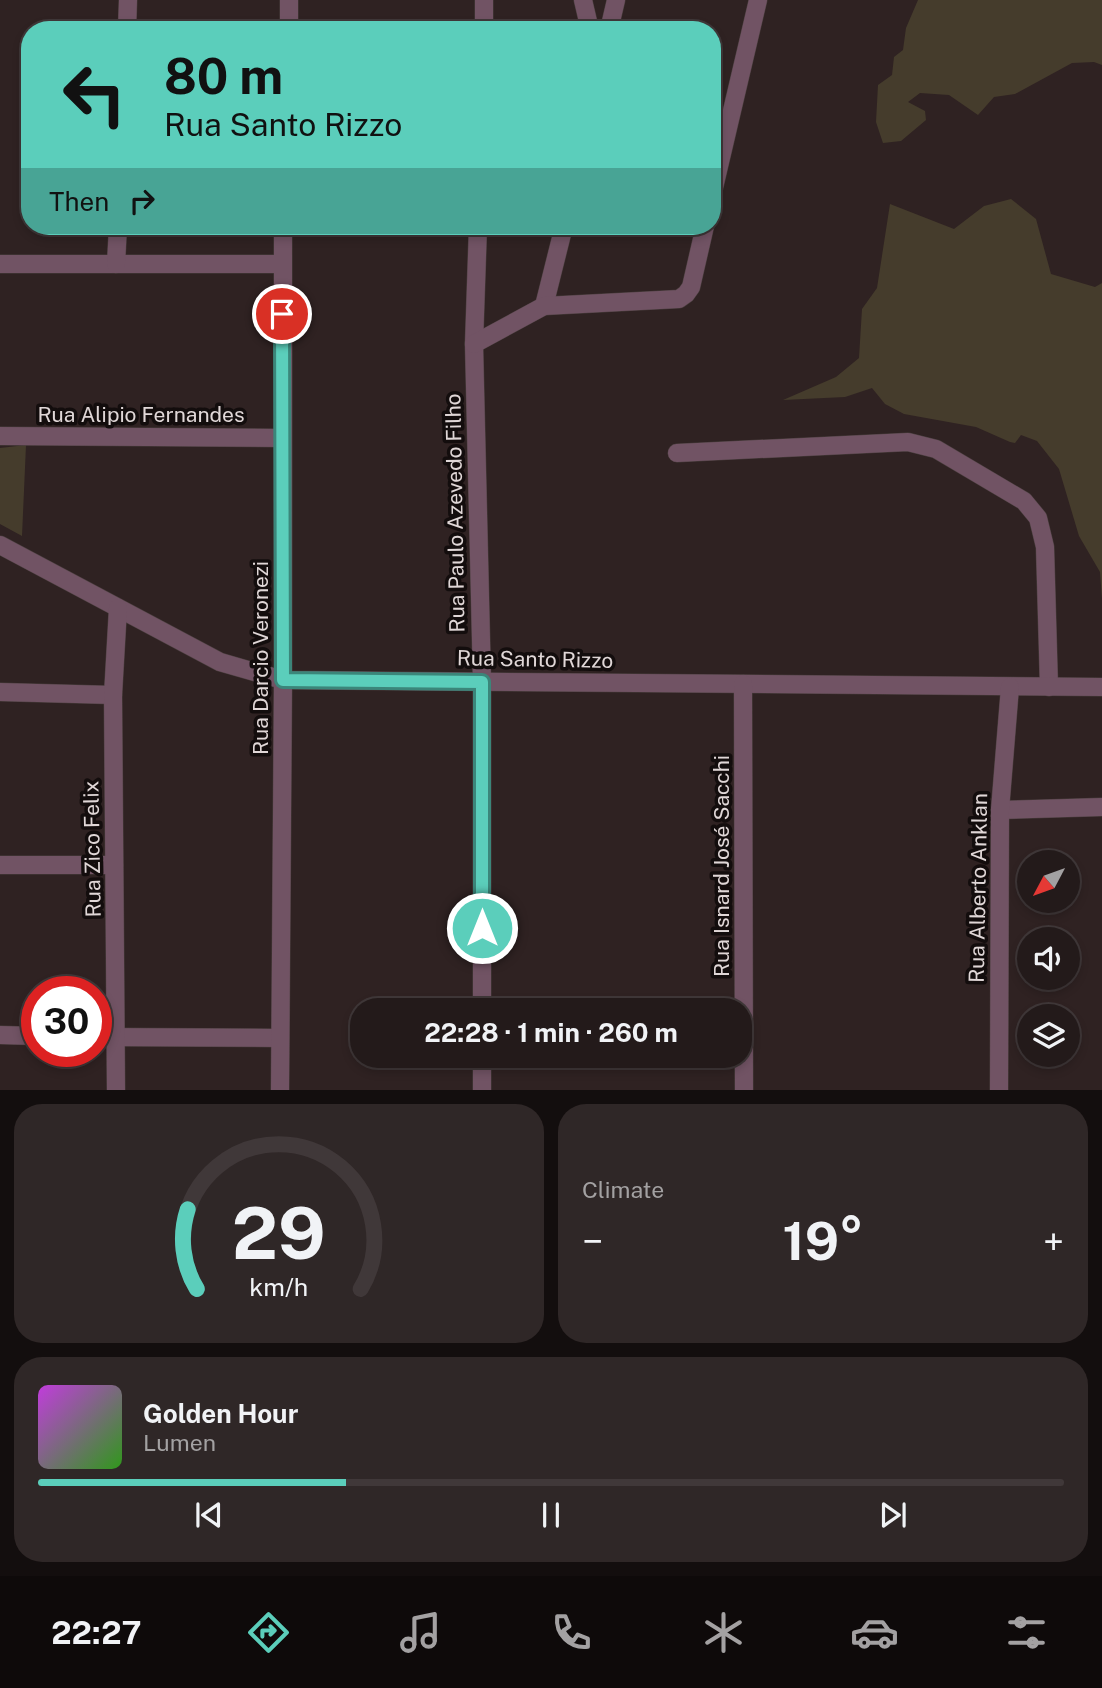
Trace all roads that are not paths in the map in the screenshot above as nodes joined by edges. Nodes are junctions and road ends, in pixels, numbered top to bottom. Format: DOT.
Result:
graph roads {
  1 [pos="128,0"];
  2 [pos="289,0"];
  3 [pos="484,0"];
  4 [pos="583,0"];
  5 [pos="616,0"];
  6 [pos="758,0"];
  7 [pos="127,21"];
  8 [pos="289,21"];
  9 [pos="484,21"];
  10 [pos="588,21"];
  11 [pos="611,21"];
  12 [pos="721,158"];
  13 [pos="118,235"];
  14 [pos="283,235"];
  15 [pos="478,235"];
  16 [pos="562,235"];
  17 [pos="703,235"];
  18 [pos="0,264"];
  19 [pos="116,264"];
  20 [pos="282,264"];
  21 [pos="544,306"];
  22 [pos="474,344"];
  23 [pos="0,436"];
  24 [pos="282,438"];
  25 [pos="677,453"];
  26 [pos="0,545"];
  27 [pos="118,608"];
  28 [pos="283,680"];
  29 [pos="482,682"];
  30 [pos="743,684"];
  31 [pos="1010,687"];
  32 [pos="1049,687"];
  33 [pos="1102,687"];
  34 [pos="0,692"];
  35 [pos="113,695"];
  36 [pos="1102,807"];
  37 [pos="1000,810"];
  38 [pos="0,865"];
  39 [pos="114,865"];
  40 [pos="482,998"];
  41 [pos="0,1035"];
  42 [pos="21,1036"];
  43 [pos="112,1037"];
  44 [pos="116,1037"];
  45 [pos="280,1038"];
  46 [pos="482,1068"];
  47 [pos="116,1090"];
  48 [pos="279,1090"];
  49 [pos="482,1090"];
  50 [pos="744,1090"];
  51 [pos="999,1090"];
  1 -- 7 [label="street"];
  2 -- 8 [label="street"];
  3 -- 9 [label="street"];
  4 -- 10 [label="street"];
  5 -- 11 [label="street"];
  6 -- 12 [label="street"];
  13 -- 19 [label="street"];
  14 -- 20 [label="street, Rua Darcio Veronezi"];
  15 -- 22 [label="street, Rua Paulo Azevedo Filho"];
  16 -- 21 [label="street"];
  17 -- 21 [label="street"];
  18 -- 19 [label="street"];
  19 -- 20 [label="street"];
  20 -- 24 [label="street, Rua Darcio Veronezi"];
  21 -- 22 [label="street"];
  22 -- 29 [label="street, Rua Paulo Azevedo Filho"];
  23 -- 24 [label="street, Rua Alipio Fernandes"];
  24 -- 28 [label="street, Rua Darcio Veronezi"];
  25 -- 32 [label="street"];
  26 -- 27 [label="street, Rua Santo Rizzo"];
  27 -- 28 [label="street, Rua Santo Rizzo"];
  27 -- 35 [label="street, Rua Zico Felix"];
  28 -- 29 [label="street, Rua Santo Rizzo"];
  28 -- 45 [label="street, Rua Darcio Veronezi"];
  29 -- 30 [label="street, Rua Santo Rizzo"];
  29 -- 40 [label="street, Rua Paulo Azevedo Filho"];
  30 -- 31 [label="street, Rua Santo Rizzo"];
  30 -- 50 [label="street, Rua Isnard José Sacchi"];
  31 -- 32 [label="street, Rua Santo Rizzo"];
  31 -- 37 [label="street, Rua Alberto Anklan"];
  32 -- 33 [label="street, Rua Santo Rizzo"];
  34 -- 35 [label="street"];
  35 -- 39 [label="street, Rua Zico Felix"];
  36 -- 37 [label="street"];
  37 -- 51 [label="street, Rua Alberto Anklan"];
  38 -- 39 [label="street"];
  39 -- 44 [label="street, Rua Zico Felix"];
  41 -- 42 [label="street"];
  43 -- 44 [label="street"];
  44 -- 45 [label="street"];
  44 -- 47 [label="street, Rua Zico Felix"];
  45 -- 48 [label="street, Rua Darcio Veronezi"];
  46 -- 49 [label="street"];
}
